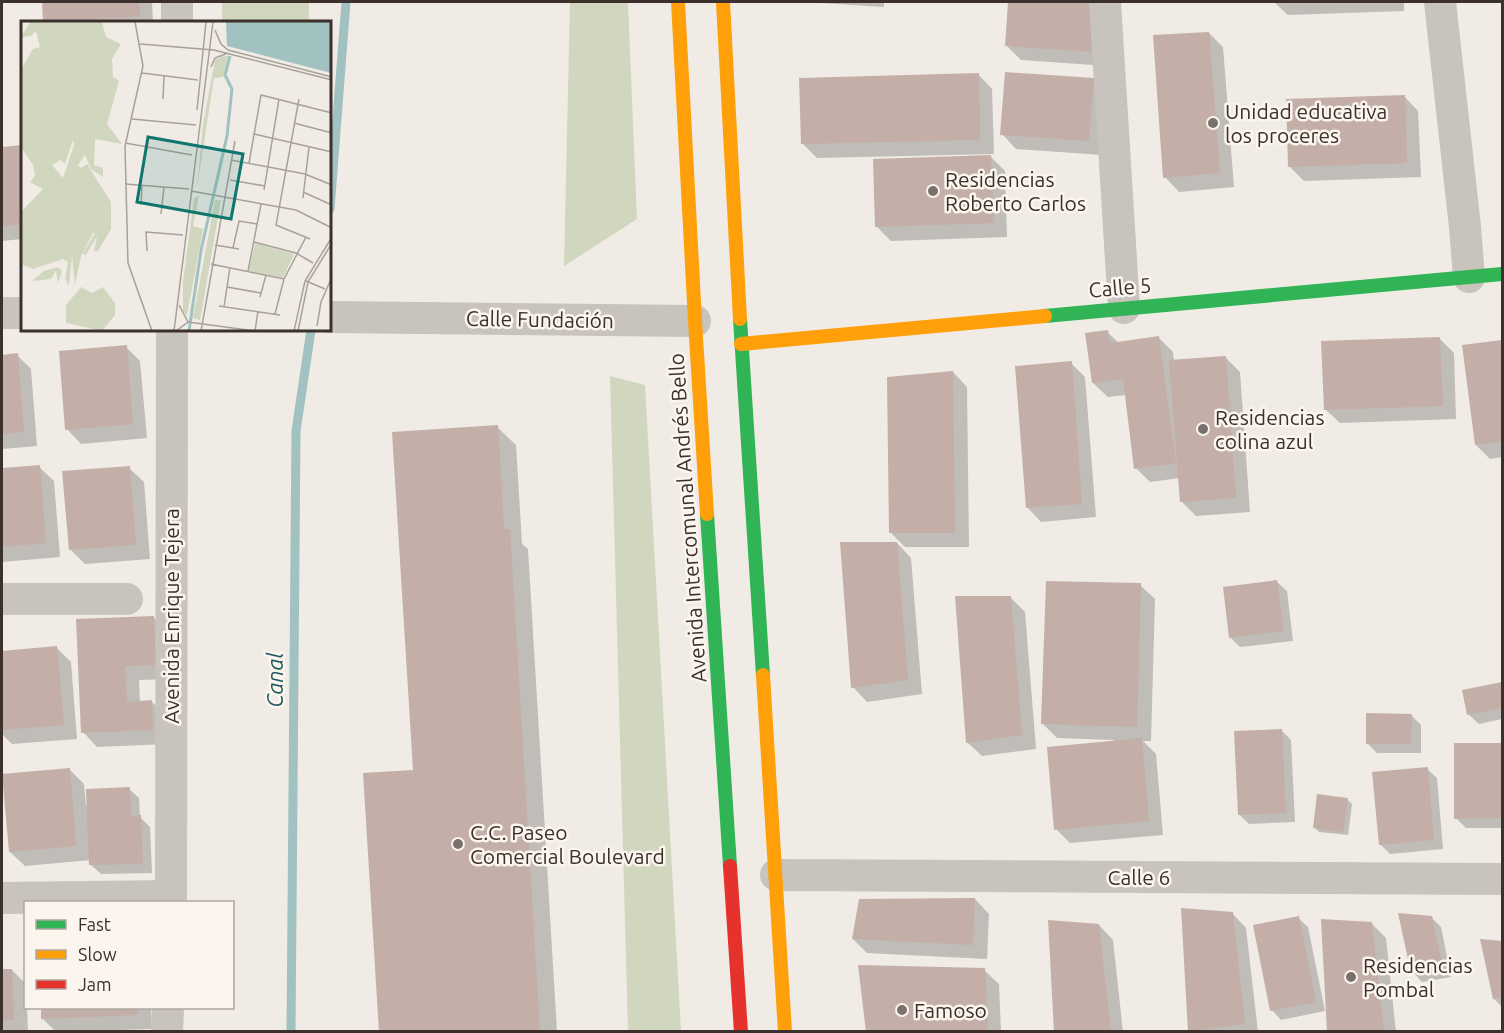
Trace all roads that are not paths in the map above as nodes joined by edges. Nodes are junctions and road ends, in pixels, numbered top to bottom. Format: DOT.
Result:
graph roads {
  1 [pos="177,2"];
  2 [pos="678,2"];
  3 [pos="723,2"];
  4 [pos="1105,2"];
  5 [pos="1440,2"];
  6 [pos="177,21"];
  7 [pos="1503,274"];
  8 [pos="1469,277"];
  9 [pos="1124,308"];
  10 [pos="2,313"];
  11 [pos="21,314"];
  12 [pos="332,317"];
  13 [pos="695,321"];
  14 [pos="172,332"];
  15 [pos="741,344"];
  16 [pos="2,598"];
  17 [pos="127,599"];
  18 [pos="776,875"];
  19 [pos="1503,879"];
  20 [pos="2,898"];
  21 [pos="171,899"];
  22 [pos="168,1009"];
  23 [pos="167,1032"];
  24 [pos="741,1032"];
  25 [pos="785,1032"];
  1 -- 6 [label="street"];
  2 -- 13 [label="main road, Avenida Intercomunal Andrés Bello"];
  3 -- 15 [label="main road"];
  4 -- 9 [label="street"];
  5 -- 8 [label="street"];
  7 -- 8 [label="main road, Calle 5"];
  8 -- 9 [label="main road, Calle 5"];
  9 -- 15 [label="main road, Calle 5"];
  10 -- 11 [label="street"];
  12 -- 13 [label="street, Calle Fundación"];
  13 -- 24 [label="main road, Avenida Intercomunal Andrés Bello"];
  14 -- 21 [label="street, Avenida Enrique Tejera"];
  15 -- 18 [label="main road"];
  16 -- 17 [label="street"];
  18 -- 19 [label="street, Calle 6"];
  18 -- 25 [label="main road"];
  20 -- 21 [label="street"];
  22 -- 23 [label="street"];
}
